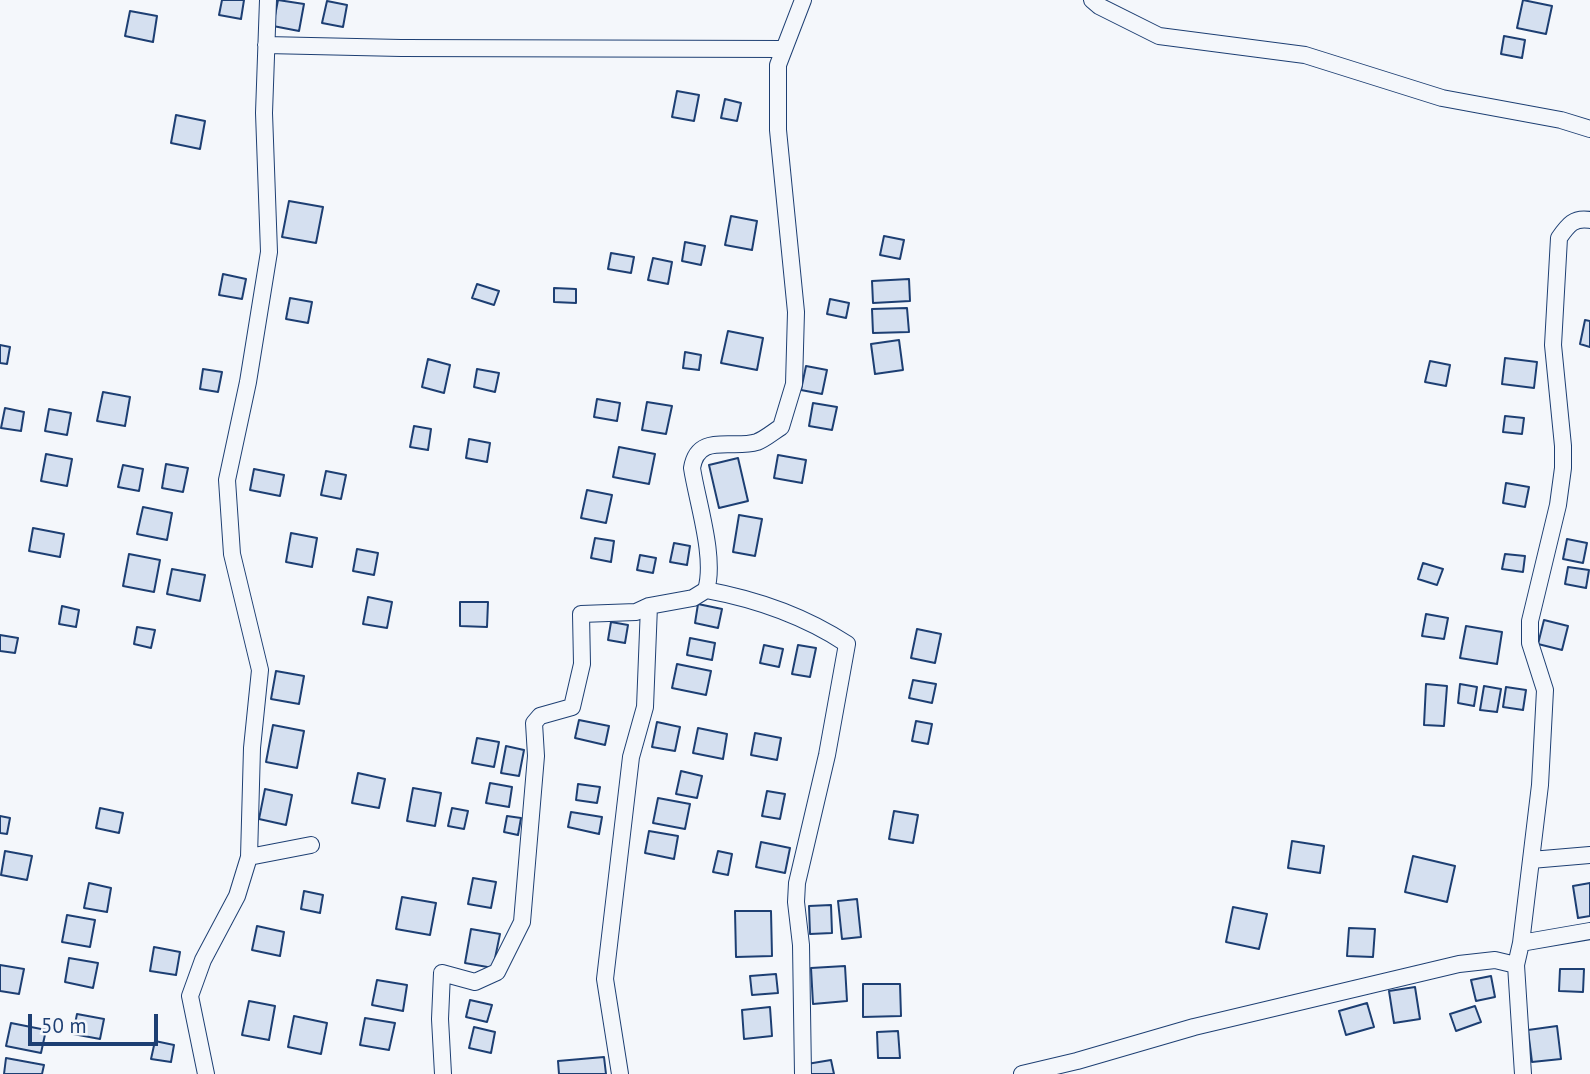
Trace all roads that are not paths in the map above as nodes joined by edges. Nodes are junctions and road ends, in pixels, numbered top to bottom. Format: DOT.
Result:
graph roads {
  1 [pos="268,0"];
  2 [pos="803,0"];
  3 [pos="1092,0"];
  4 [pos="266,45"];
  5 [pos="784,49"];
  6 [pos="1590,130"];
  7 [pos="1590,220"];
  8 [pos="706,590"];
  9 [pos="649,606"];
  10 [pos="311,845"];
  11 [pos="1590,855"];
  12 [pos="249,857"];
  13 [pos="1531,860"];
  14 [pos="1590,932"];
  15 [pos="1521,943"];
  16 [pos="1516,965"];
  17 [pos="206,1074"];
  18 [pos="443,1074"];
  19 [pos="620,1074"];
  20 [pos="803,1074"];
  21 [pos="1022,1074"];
  22 [pos="1523,1074"];
  1 -- 4 [label="street"];
  2 -- 5 [label="street"];
  3 -- 6 [label="street"];
  4 -- 5 [label="street"];
  4 -- 12 [label="street"];
  5 -- 8 [label="street"];
  7 -- 13 [label="street"];
  8 -- 9 [label="street"];
  8 -- 20 [label="street"];
  9 -- 18 [label="street"];
  9 -- 19 [label="street"];
  10 -- 12 [label="street"];
  11 -- 13 [label="street"];
  12 -- 17 [label="street"];
  13 -- 15 [label="street"];
  14 -- 15 [label="street"];
  15 -- 16 [label="street"];
  16 -- 21 [label="street"];
  16 -- 22 [label="street"];
}
